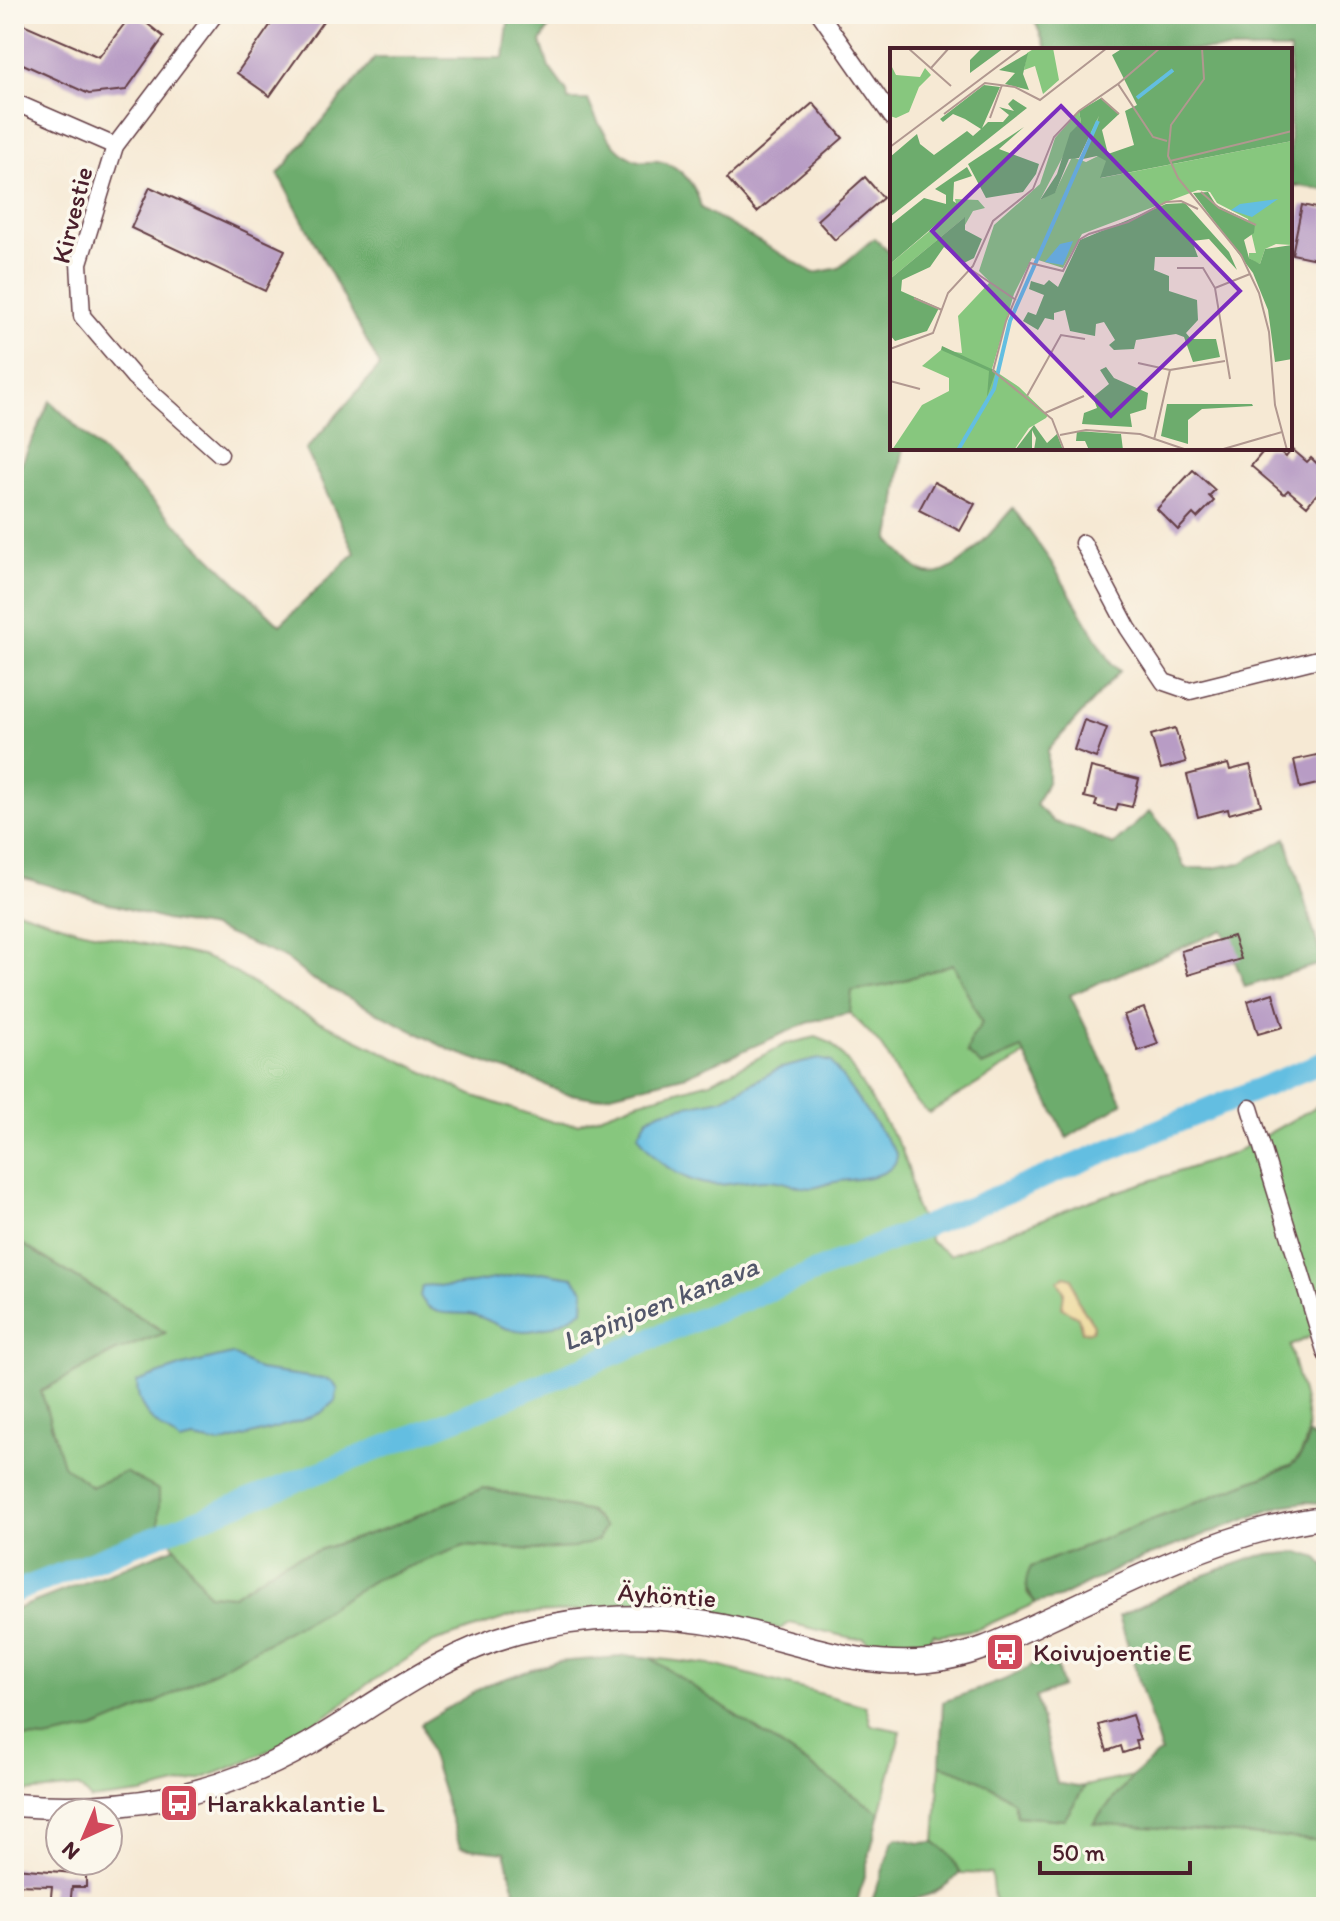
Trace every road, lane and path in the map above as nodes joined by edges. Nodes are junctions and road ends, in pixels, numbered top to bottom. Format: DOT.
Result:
graph roads {
  1 [pos="215,14"];
  2 [pos="820,14"];
  3 [pos="14,102"];
  4 [pos="890,114"];
  5 [pos="115,146"];
  6 [pos="220,454"];
  7 [pos="1083,543"];
  8 [pos="1326,657"];
  9 [pos="1250,1108"];
  10 [pos="1326,1354"];
  11 [pos="1326,1518"];
  12 [pos="14,1805"];
  1 -- 5 [label="street, Kirvestie"];
  2 -- 4 [label="street"];
  3 -- 5 [label="street"];
  5 -- 6 [label="street, Kirvestie"];
  7 -- 8 [label="street"];
  9 -- 10 [label="street"];
  11 -- 12 [label="main road, Äyhöntie"];
}
